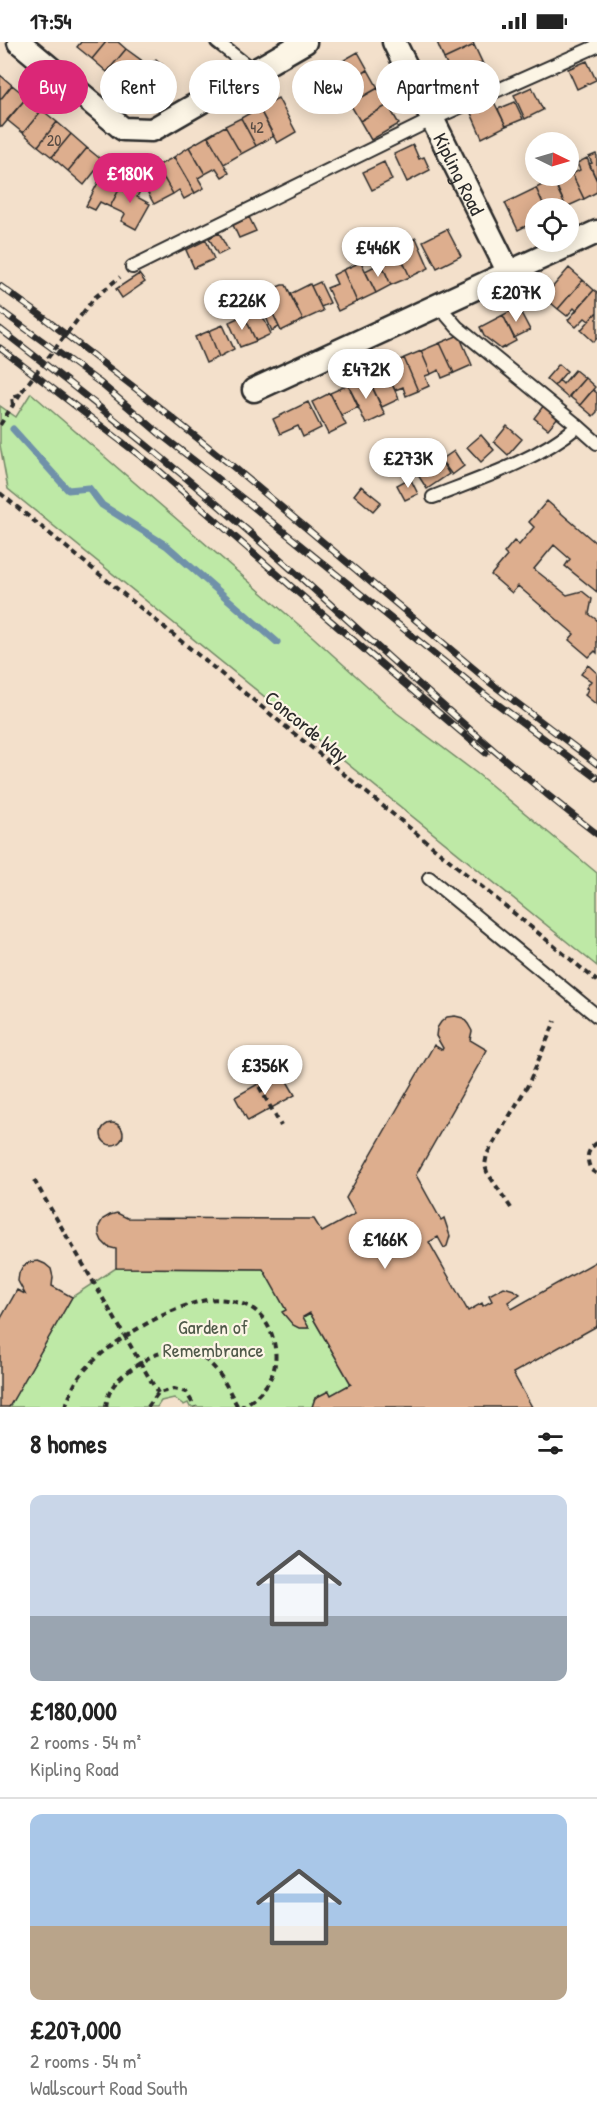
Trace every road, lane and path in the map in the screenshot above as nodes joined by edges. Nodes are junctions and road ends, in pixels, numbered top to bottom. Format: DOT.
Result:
graph roads {
  1 [pos="19,42"];
  2 [pos="217,42"];
  3 [pos="305,42"];
  4 [pos="394,42"];
  5 [pos="597,46"];
  6 [pos="240,60"];
  7 [pos="273,60"];
  8 [pos="189,109"];
  9 [pos="433,119"];
  10 [pos="597,232"];
  11 [pos="132,267"];
  12 [pos="509,273"];
  13 [pos="438,305"];
  14 [pos="254,390"];
  15 [pos="0,425"];
  16 [pos="578,426"];
  17 [pos="597,442"];
  18 [pos="0,493"];
  19 [pos="433,497"];
  20 [pos="429,878"];
  21 [pos="597,981"];
  22 [pos="597,1016"];
  23 [pos="555,1020"];
  24 [pos="238,1050"];
  25 [pos="281,1126"];
  26 [pos="597,1143"];
  27 [pos="597,1174"];
  28 [pos="34,1180"];
  29 [pos="511,1208"];
  30 [pos="125,1337"];
  31 [pos="140,1362"];
  32 [pos="158,1393"];
  33 [pos="65,1407"];
  34 [pos="106,1407"];
  35 [pos="148,1407"];
  36 [pos="195,1407"];
  37 [pos="239,1407"];
  1 -- 8 [label="street"];
  2 -- 6 [label="lane"];
  3 -- 7 [label="street"];
  4 -- 9 [label="street, Kipling Road"];
  5 -- 9 [label="lane"];
  9 -- 11 [label="lane"];
  9 -- 12 [label="street, Kipling Road"];
  10 -- 12 [label="street"];
  11 -- 15 [label="path, bridge"];
  12 -- 13 [label="street"];
  13 -- 14 [label="street"];
  13 -- 16 [label="lane"];
  16 -- 17 [label="lane"];
  16 -- 19 [label="lane"];
  18 -- 21 [label="path, Concorde Way"];
  20 -- 22 [label="lane"];
  23 -- 29 [label="path"];
  24 -- 25 [label="path"];
  26 -- 27 [label="path"];
  28 -- 30 [label="path"];
  30 -- 31 [label="path"];
  30 -- 33 [label="path"];
  30 -- 37 [label="path"];
  31 -- 32 [label="path"];
  31 -- 34 [label="path"];
  31 -- 37 [label="path"];
  32 -- 35 [label="path"];
  32 -- 36 [label="path"];
}
